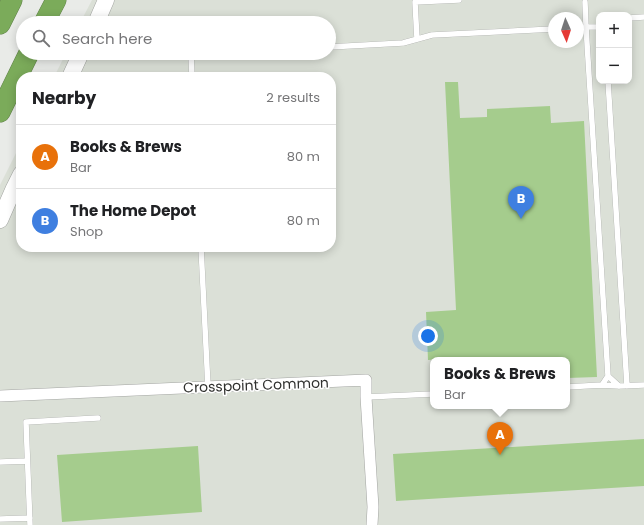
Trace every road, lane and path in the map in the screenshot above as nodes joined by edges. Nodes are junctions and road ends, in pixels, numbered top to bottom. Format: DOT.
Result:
graph roads {
  1 [pos="12,0"];
  2 [pos="56,0"];
  3 [pos="106,0"];
  4 [pos="459,0"];
  5 [pos="415,1"];
  6 [pos="585,2"];
  7 [pos="48,16"];
  8 [pos="99,16"];
  9 [pos="644,17"];
  10 [pos="632,18"];
  11 [pos="0,24"];
  12 [pos="586,27"];
  13 [pos="596,27"];
  14 [pos="548,29"];
  15 [pos="417,39"];
  16 [pos="336,47"];
  17 [pos="26,60"];
  18 [pos="78,60"];
  19 [pos="191,60"];
  20 [pos="20,72"];
  21 [pos="72,72"];
  22 [pos="192,72"];
  23 [pos="16,79"];
  24 [pos="608,84"];
  25 [pos="0,112"];
  26 [pos="16,184"];
  27 [pos="0,220"];
  28 [pos="201,252"];
  29 [pos="608,376"];
  30 [pos="602,385"];
  31 [pos="644,385"];
  32 [pos="619,386"];
  33 [pos="628,386"];
  34 [pos="208,387"];
  35 [pos="570,387"];
  36 [pos="430,394"];
  37 [pos="0,396"];
  38 [pos="366,397"];
  39 [pos="98,418"];
  40 [pos="0,462"];
  41 [pos="27,462"];
  42 [pos="30,518"];
  43 [pos="0,519"];
  44 [pos="30,525"];
  45 [pos="372,525"];
  1 -- 11 [label="highway"];
  2 -- 7 [label="highway"];
  3 -- 8 [label="street"];
  4 -- 5 [label="lane"];
  5 -- 15 [label="lane"];
  6 -- 12 [label="lane"];
  9 -- 10 [label="lane"];
  12 -- 13 [label="lane"];
  12 -- 29 [label="lane"];
  14 -- 15 [label="lane"];
  15 -- 16 [label="lane"];
  17 -- 20 [label="highway"];
  18 -- 21 [label="street"];
  19 -- 22 [label="lane"];
  23 -- 25 [label="highway"];
  24 -- 33 [label="lane"];
  26 -- 27 [label="street"];
  28 -- 34 [label="lane"];
  29 -- 30 [label="lane"];
  29 -- 32 [label="lane"];
  30 -- 32 [label="lane"];
  30 -- 35 [label="lane"];
  31 -- 33 [label="lane"];
  32 -- 33 [label="lane"];
  34 -- 37 [label="street, Crosspoint Common"];
  34 -- 38 [label="street, Crosspoint Common"];
  36 -- 38 [label="lane"];
  38 -- 45 [label="street, Crosspoint Common"];
  39 -- 41 [label="lane"];
  40 -- 41 [label="lane"];
  41 -- 42 [label="lane"];
  42 -- 43 [label="lane"];
  42 -- 44 [label="lane"];
}
